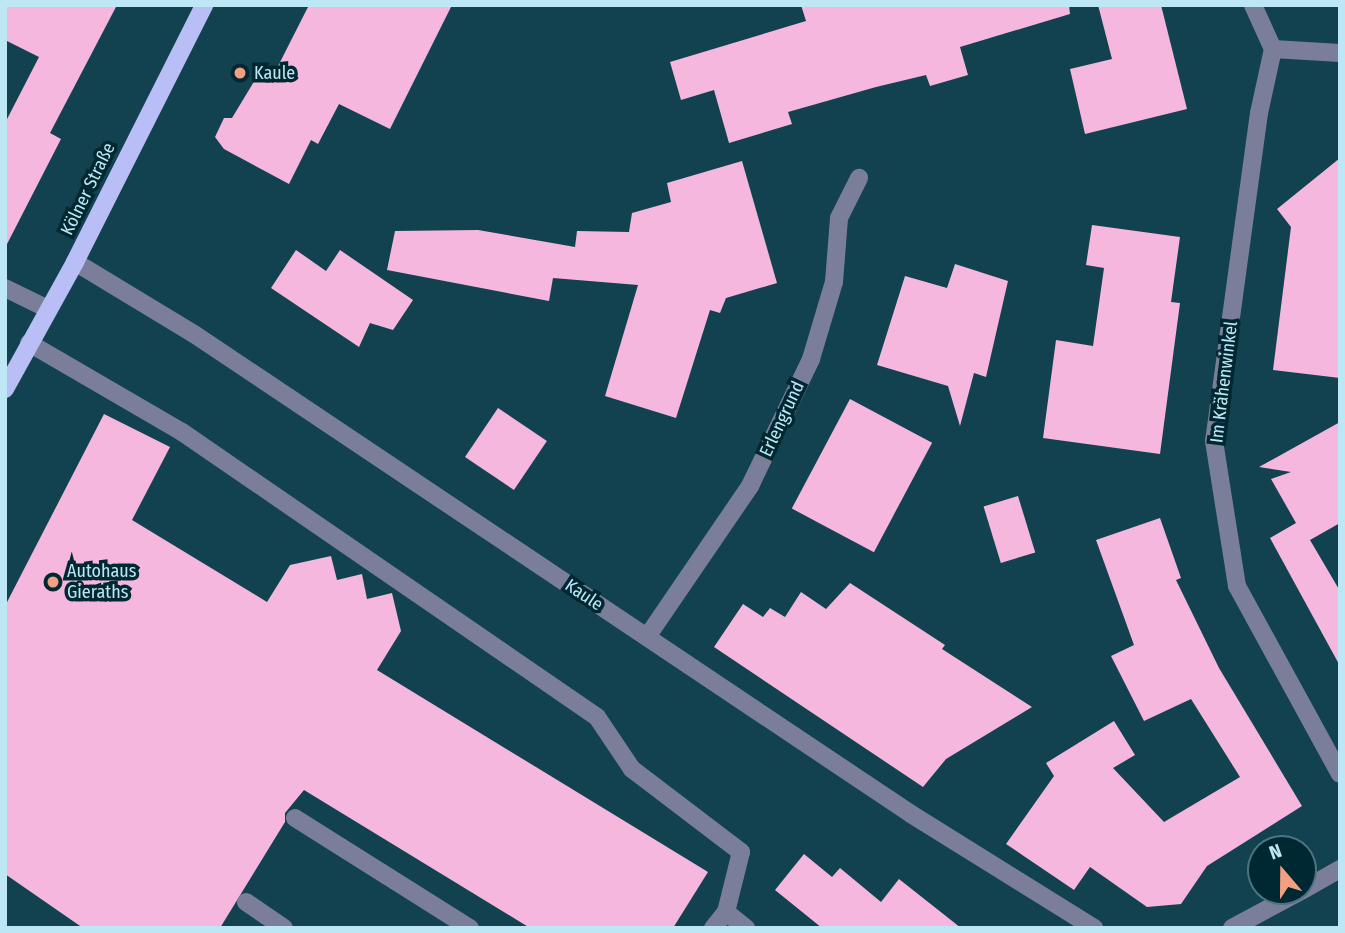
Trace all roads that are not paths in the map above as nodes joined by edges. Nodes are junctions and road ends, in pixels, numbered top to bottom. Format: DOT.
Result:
graph roads {
  1 [pos="204,5"];
  2 [pos="1252,5"];
  3 [pos="1273,49"];
  4 [pos="1340,53"];
  5 [pos="859,178"];
  6 [pos="75,262"];
  7 [pos="5,288"];
  8 [pos="48,309"];
  9 [pos="29,343"];
  10 [pos="5,388"];
  11 [pos="647,637"];
  12 [pos="1340,774"];
  13 [pos="295,818"];
  14 [pos="1340,869"];
  15 [pos="1317,882"];
  16 [pos="246,902"];
  17 [pos="1274,905"];
  18 [pos="726,912"];
  19 [pos="284,928"];
  20 [pos="470,928"];
  21 [pos="713,928"];
  22 [pos="746,928"];
  23 [pos="1094,928"];
  24 [pos="1232,928"];
  1 -- 6 [label="main road, Kölner Straße"];
  2 -- 3 [label="street"];
  3 -- 4 [label="street"];
  3 -- 12 [label="street, Im Krähenwinkel"];
  5 -- 11 [label="street, Erlengrund"];
  6 -- 8 [label="main road, Kölner Straße"];
  6 -- 11 [label="street, Kaule"];
  7 -- 8 [label="street"];
  8 -- 9 [label="main road, Kölner Straße"];
  9 -- 10 [label="main road, Kölner Straße"];
  9 -- 18 [label="street"];
  11 -- 23 [label="street, Kaule"];
  13 -- 20 [label="street"];
  14 -- 15 [label="street"];
  16 -- 19 [label="street"];
  17 -- 24 [label="street"];
  18 -- 21 [label="street"];
  18 -- 22 [label="street"];
}
